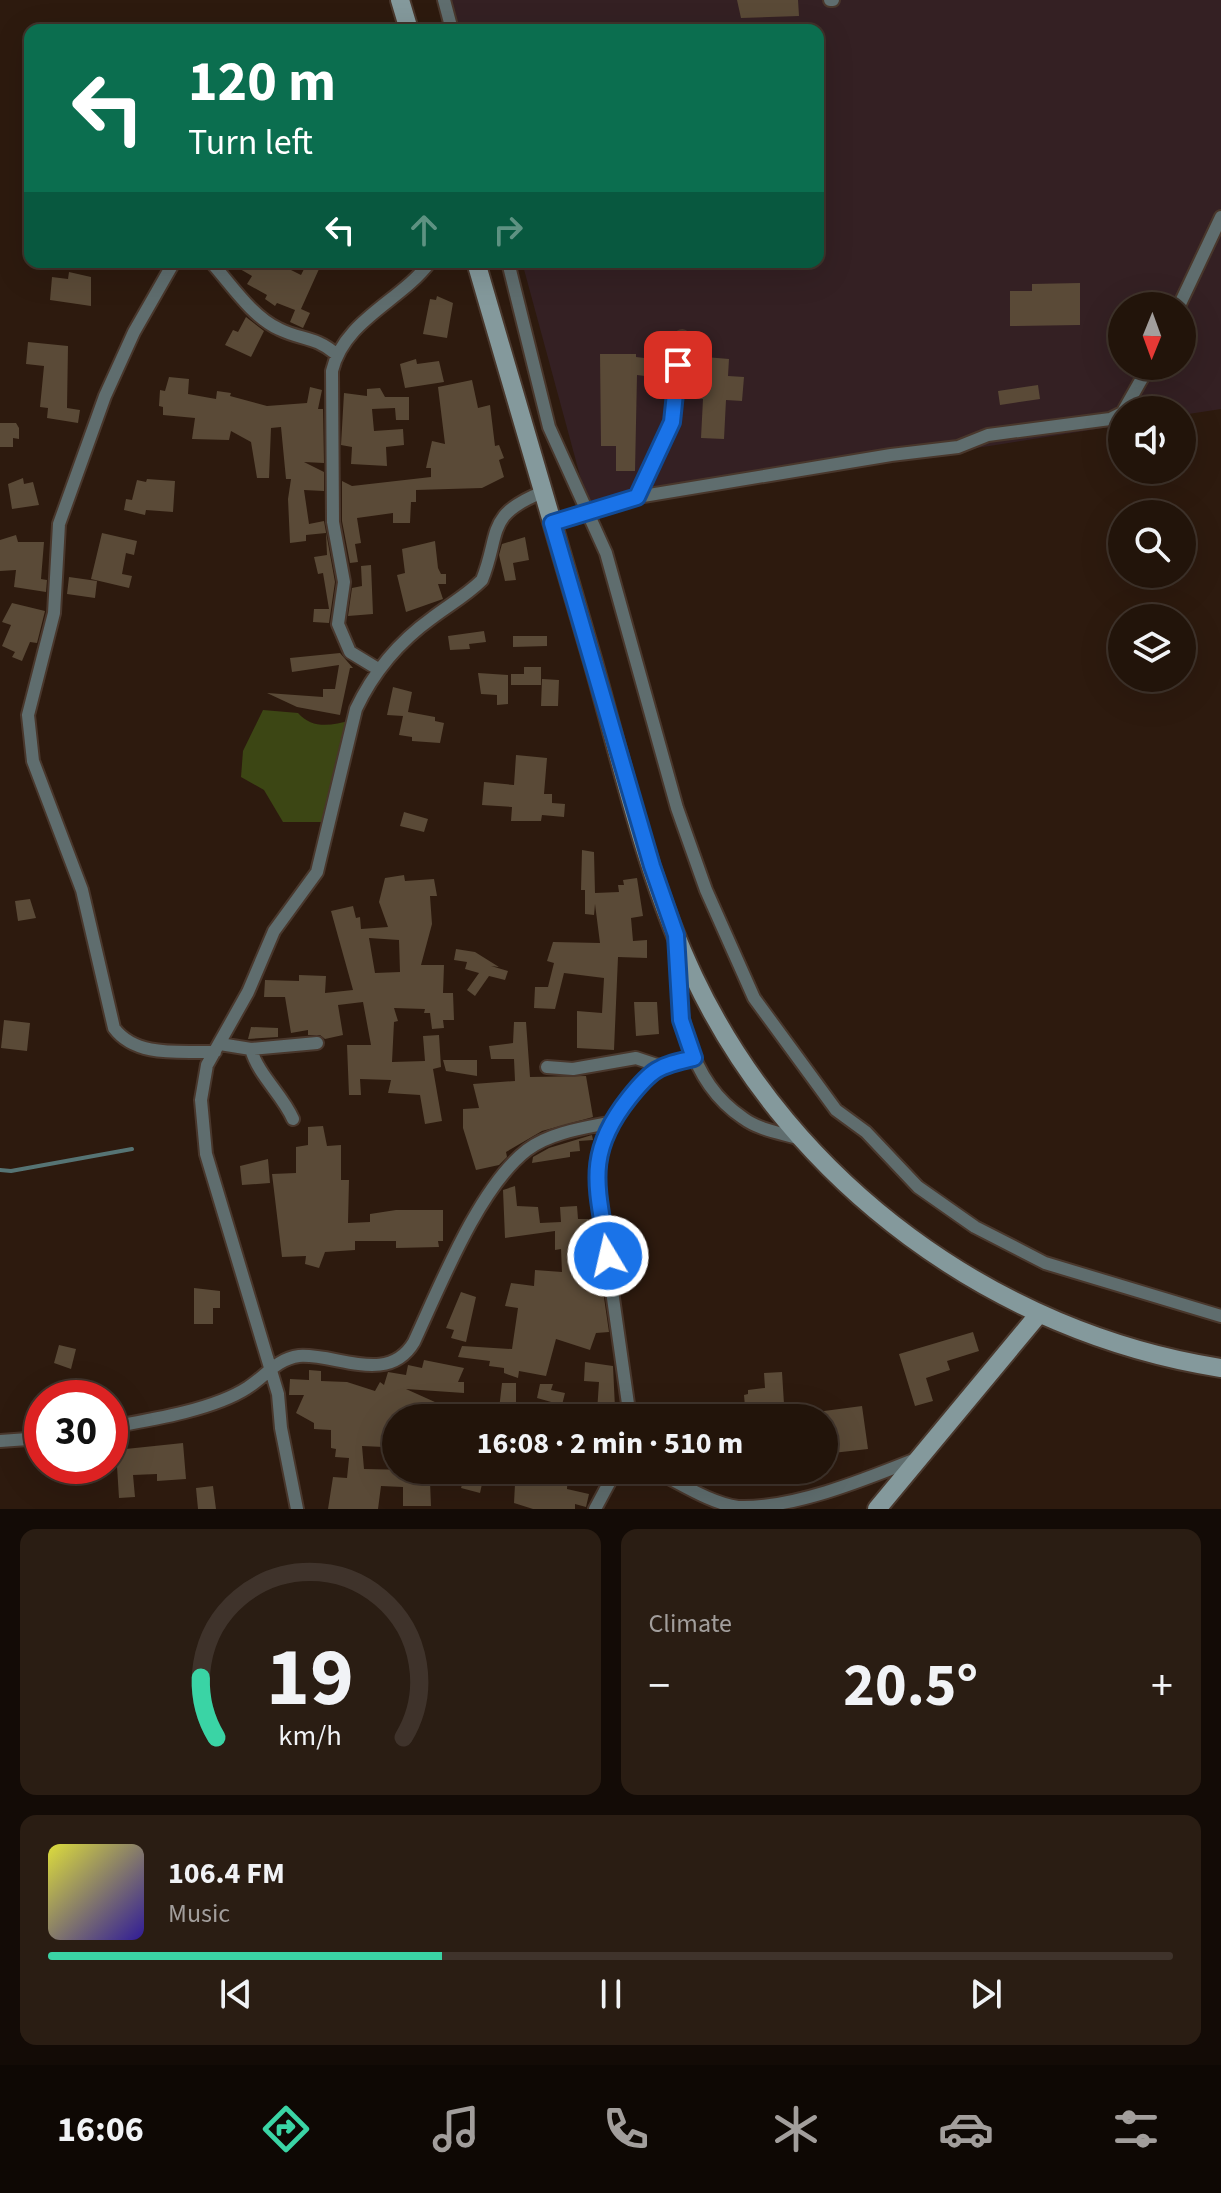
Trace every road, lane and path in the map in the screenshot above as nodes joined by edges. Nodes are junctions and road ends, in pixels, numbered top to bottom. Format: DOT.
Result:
graph roads {
  1 [pos="400,0"];
  2 [pos="444,0"];
  3 [pos="407,24"];
  4 [pos="450,24"];
  5 [pos="1221,217"];
  6 [pos="171,268"];
  7 [pos="216,268"];
  8 [pos="425,268"];
  9 [pos="478,268"];
  10 [pos="509,268"];
  11 [pos="1186,292"];
  12 [pos="682,337"];
  13 [pos="336,354"];
  14 [pos="1108,419"];
  15 [pos="543,492"];
  16 [pos="637,497"];
  17 [pos="589,509"];
  18 [pos="552,523"];
  19 [pos="378,669"];
  20 [pos="676,935"];
  21 [pos="317,1043"];
  22 [pos="217,1048"];
  23 [pos="251,1049"];
  24 [pos="694,1058"];
  25 [pos="660,1066"];
  26 [pos="547,1067"];
  27 [pos="293,1119"];
  28 [pos="609,1123"];
  29 [pos="804,1140"];
  30 [pos="1038,1315"];
  31 [pos="1221,1316"];
  32 [pos="271,1367"];
  33 [pos="1221,1368"];
  34 [pos="628,1404"];
  35 [pos="128,1424"];
  36 [pos="24,1439"];
  37 [pos="0,1441"];
  38 [pos="923,1456"];
  39 [pos="608,1484"];
  40 [pos="682,1484"];
  41 [pos="297,1509"];
  42 [pos="595,1509"];
  43 [pos="877,1509"];
  1 -- 3 [label="main road"];
  2 -- 4 [label="street"];
  5 -- 11 [label="street"];
  6 -- 22 [label="street"];
  7 -- 13 [label="street"];
  8 -- 13 [label="street"];
  9 -- 15 [label="main road"];
  10 -- 17 [label="street"];
  12 -- 16 [label="street"];
  13 -- 19 [label="street"];
  14 -- 16 [label="street"];
  15 -- 18 [label="main road"];
  15 -- 19 [label="street"];
  16 -- 17 [label="street"];
  17 -- 18 [label="street"];
  17 -- 31 [label="street"];
  18 -- 20 [label="main road"];
  19 -- 22 [label="street"];
  20 -- 24 [label="street"];
  20 -- 29 [label="main road"];
  21 -- 23 [label="street"];
  22 -- 23 [label="street"];
  22 -- 32 [label="street"];
  23 -- 27 [label="street"];
  24 -- 25 [label="street"];
  24 -- 29 [label="street"];
  25 -- 26 [label="street"];
  25 -- 28 [label="street"];
  28 -- 32 [label="street"];
  28 -- 34 [label="street"];
  29 -- 30 [label="main road"];
  30 -- 33 [label="main road"];
  30 -- 38 [label="main road"];
  32 -- 35 [label="street"];
  32 -- 41 [label="street"];
  36 -- 37 [label="street"];
  38 -- 40 [label="street"];
  38 -- 43 [label="main road"];
  39 -- 42 [label="street"];
}
